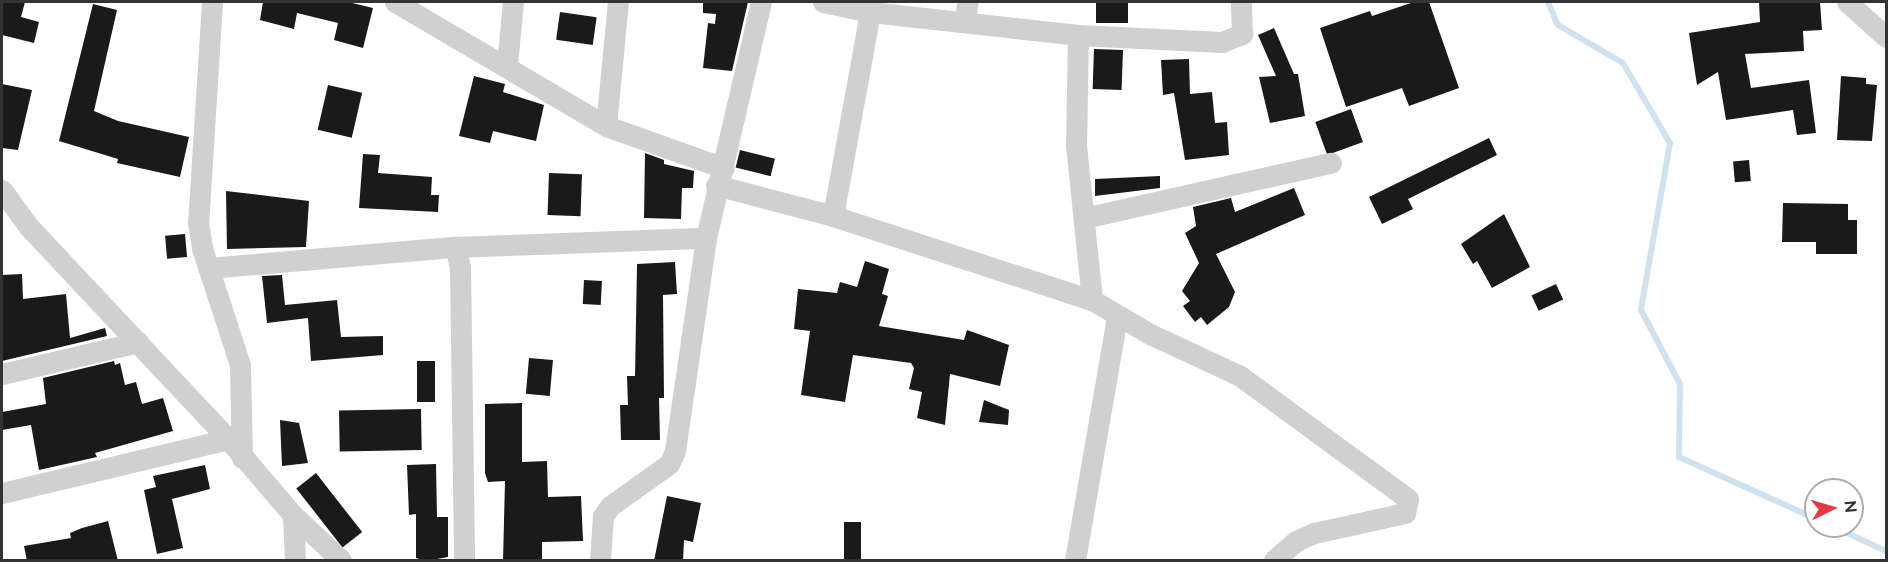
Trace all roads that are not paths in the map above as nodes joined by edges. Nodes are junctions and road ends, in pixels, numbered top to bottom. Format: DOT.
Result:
graph roads {
  1 [pos="212,2"];
  2 [pos="395,2"];
  3 [pos="513,2"];
  4 [pos="618,2"];
  5 [pos="761,2"];
  6 [pos="823,2"];
  7 [pos="1241,2"];
  8 [pos="1848,2"];
  9 [pos="870,12"];
  10 [pos="966,12"];
  11 [pos="1078,35"];
  12 [pos="1887,37"];
  13 [pos="507,65"];
  14 [pos="606,126"];
  15 [pos="1331,163"];
  16 [pos="720,176"];
  17 [pos="2,190"];
  18 [pos="833,216"];
  19 [pos="1083,218"];
  20 [pos="705,238"];
  21 [pos="455,246"];
  22 [pos="208,268"];
  23 [pos="1092,300"];
  24 [pos="1118,316"];
  25 [pos="138,342"];
  26 [pos="2,374"];
  27 [pos="228,439"];
  28 [pos="242,458"];
  29 [pos="2,493"];
  30 [pos="293,515"];
  31 [pos="294,561"];
  32 [pos="341,561"];
  33 [pos="464,561"];
  34 [pos="600,561"];
  35 [pos="1075,561"];
  36 [pos="1274,561"];
  1 -- 22 [label="street"];
  2 -- 13 [label="street"];
  3 -- 13 [label="street"];
  4 -- 14 [label="street"];
  5 -- 16 [label="street"];
  6 -- 9 [label="street"];
  7 -- 11 [label="street"];
  8 -- 12 [label="street"];
  9 -- 10 [label="street"];
  9 -- 18 [label="street"];
  10 -- 11 [label="street"];
  11 -- 19 [label="street"];
  13 -- 14 [label="street"];
  14 -- 16 [label="street"];
  15 -- 19 [label="street"];
  16 -- 18 [label="street"];
  16 -- 20 [label="street"];
  17 -- 25 [label="street"];
  18 -- 23 [label="street"];
  19 -- 23 [label="street"];
  20 -- 21 [label="street"];
  20 -- 34 [label="street"];
  21 -- 22 [label="street"];
  21 -- 33 [label="street"];
  22 -- 28 [label="street"];
  23 -- 24 [label="street"];
  24 -- 35 [label="street"];
  24 -- 36 [label="street"];
  25 -- 26 [label="street"];
  25 -- 27 [label="street"];
  27 -- 28 [label="street"];
  27 -- 29 [label="street"];
  28 -- 30 [label="street"];
  30 -- 31 [label="street"];
  30 -- 32 [label="street"];
}
